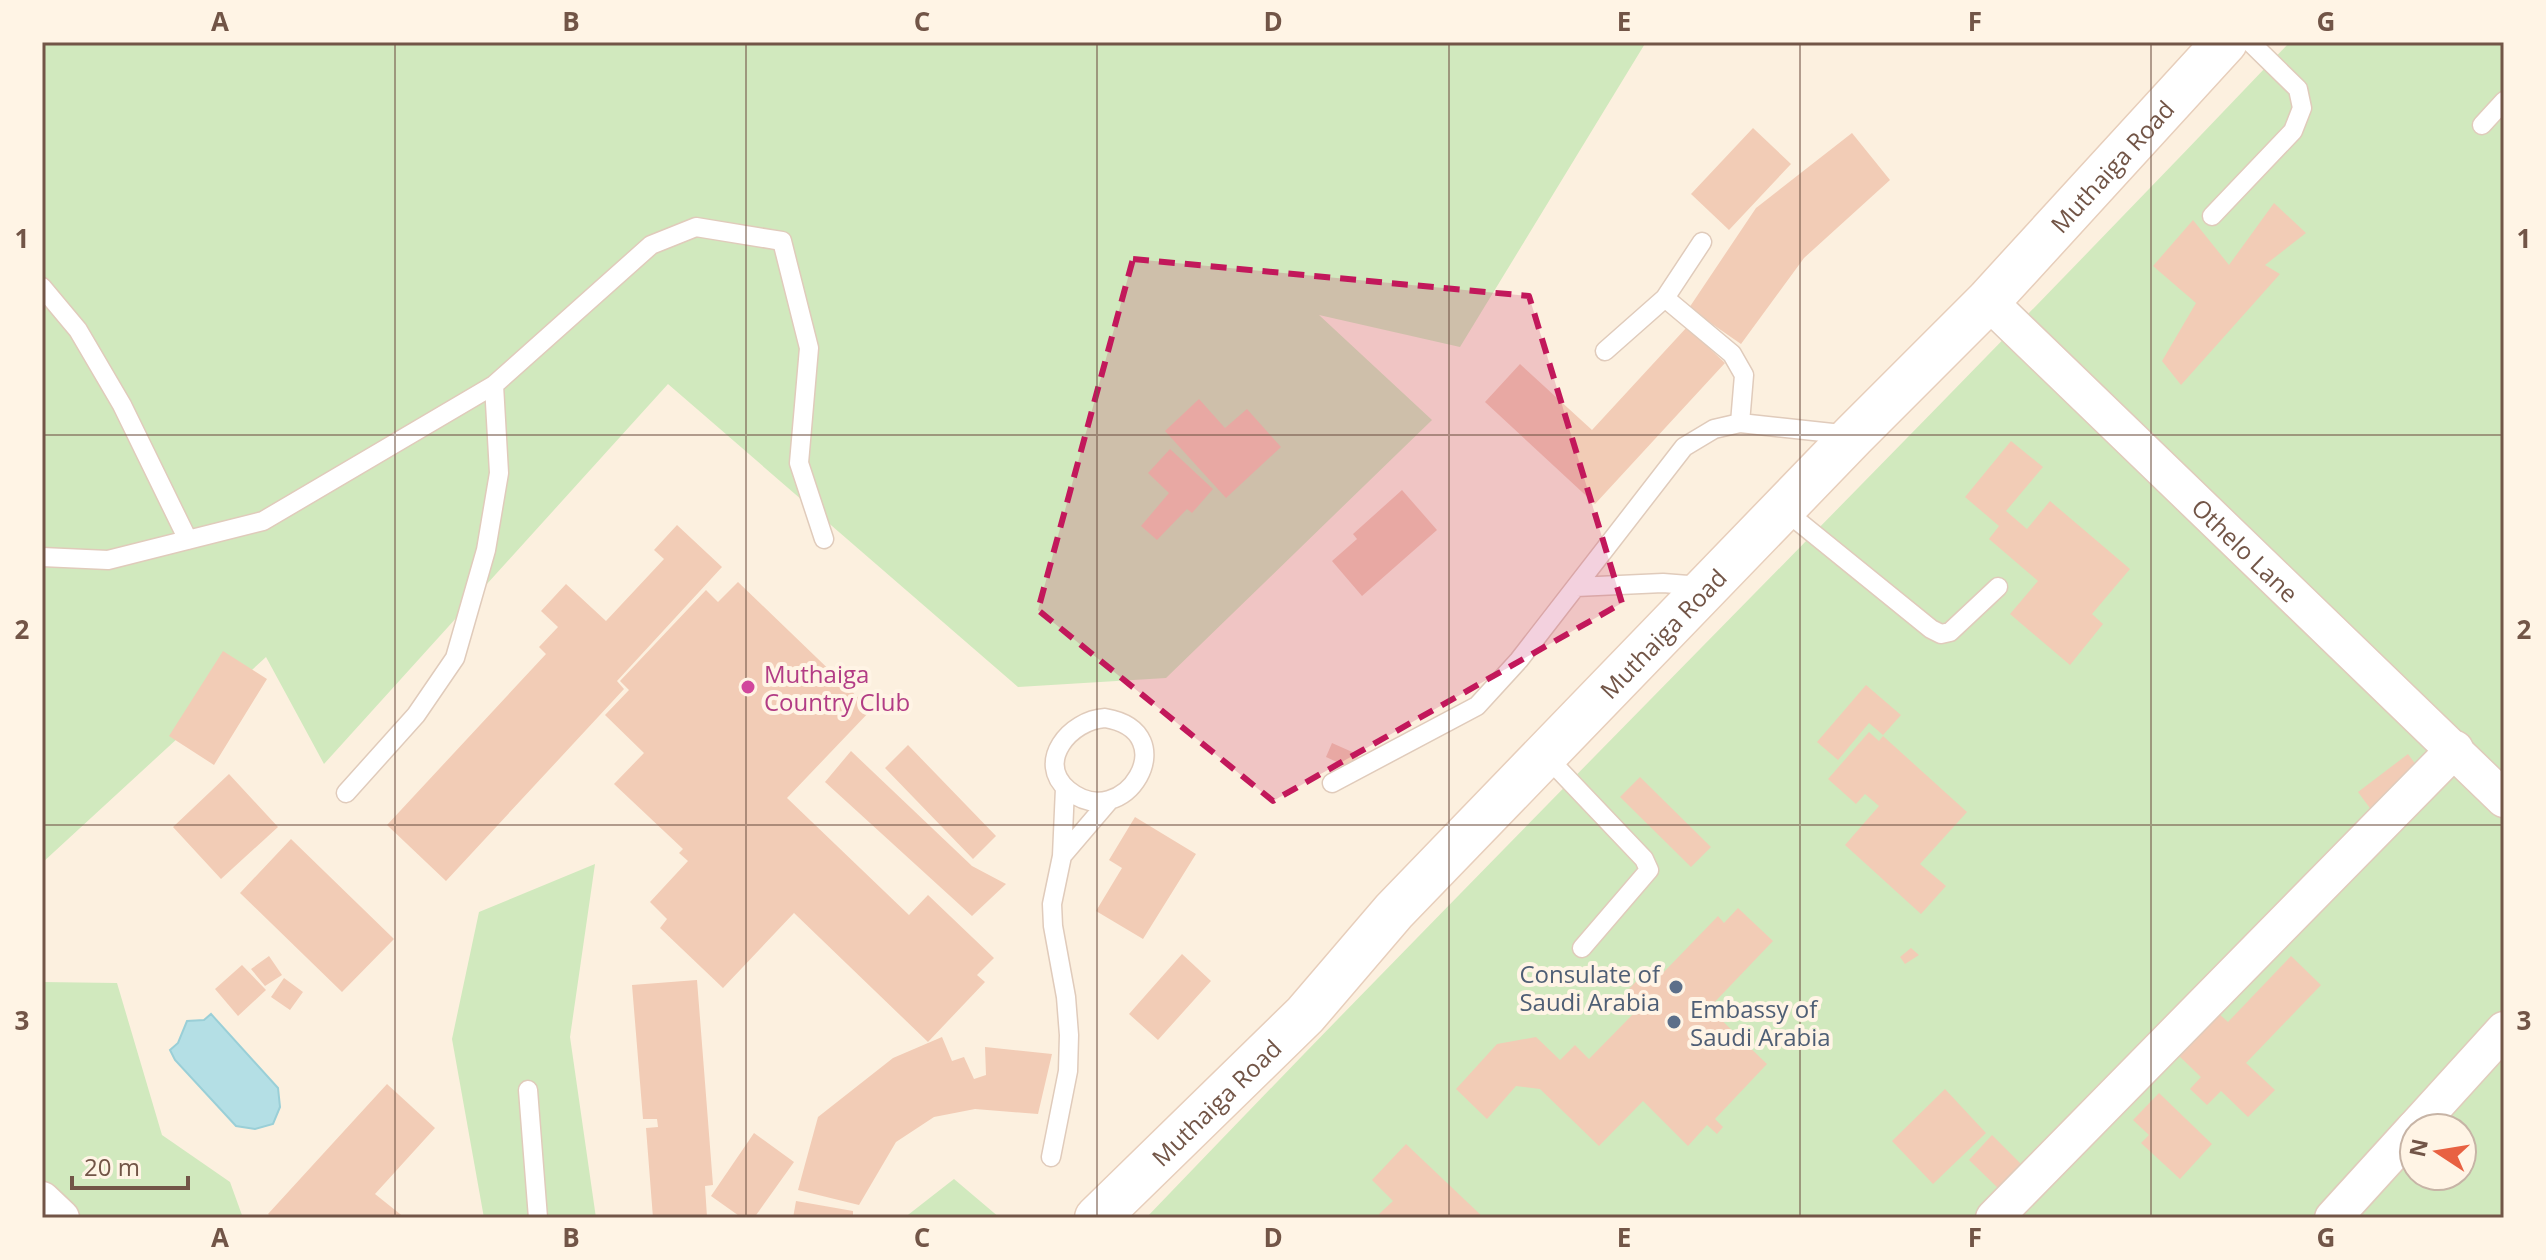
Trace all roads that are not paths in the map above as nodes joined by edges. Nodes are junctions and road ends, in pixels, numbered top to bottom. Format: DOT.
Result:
graph roads {
  1 [pos="2225,42"];
  2 [pos="2250,42"];
  3 [pos="2504,101"];
  4 [pos="2482,125"];
  5 [pos="2212,216"];
  6 [pos="1702,242"];
  7 [pos="42,287"];
  8 [pos="1665,298"];
  9 [pos="1988,301"];
  10 [pos="1605,351"];
  11 [pos="494,385"];
  12 [pos="1740,423"];
  13 [pos="1853,436"];
  14 [pos="1783,508"];
  15 [pos="824,539"];
  16 [pos="188,540"];
  17 [pos="42,557"];
  18 [pos="1708,586"];
  19 [pos="1576,587"];
  20 [pos="1998,587"];
  21 [pos="2455,749"];
  22 [pos="1545,755"];
  23 [pos="1332,783"];
  24 [pos="1065,788"];
  25 [pos="346,793"];
  26 [pos="2504,799"];
  27 [pos="1109,801"];
  28 [pos="1062,856"];
  29 [pos="1582,948"];
  30 [pos="2504,1030"];
  31 [pos="528,1090"];
  32 [pos="2429,1112"];
  33 [pos="2398,1146"];
  34 [pos="1051,1157"];
  35 [pos="42,1200"];
  36 [pos="61,1218"];
  37 [pos="538,1218"];
  38 [pos="1097,1218"];
  39 [pos="1994,1218"];
  40 [pos="2333,1218"];
  1 -- 9 [label="main road, Muthaiga Road"];
  2 -- 5 [label="lane"];
  3 -- 4 [label="lane"];
  6 -- 8 [label="lane"];
  7 -- 16 [label="lane"];
  8 -- 10 [label="lane"];
  8 -- 12 [label="lane"];
  9 -- 13 [label="main road, Muthaiga Road"];
  9 -- 21 [label="street, Othelo Lane"];
  11 -- 15 [label="lane"];
  11 -- 16 [label="lane"];
  11 -- 25 [label="lane"];
  12 -- 13 [label="lane"];
  12 -- 19 [label="lane"];
  13 -- 14 [label="main road, Muthaiga Road"];
  14 -- 18 [label="main road, Muthaiga Road"];
  14 -- 20 [label="lane"];
  16 -- 17 [label="lane"];
  18 -- 19 [label="lane"];
  18 -- 22 [label="main road, Muthaiga Road"];
  19 -- 23 [label="lane"];
  21 -- 26 [label="street, Othelo Lane"];
  21 -- 39 [label="street"];
  22 -- 29 [label="lane"];
  22 -- 38 [label="main road, Muthaiga Road"];
  24 -- 27 [label="lane"];
  24 -- 27 [label="lane"];
  24 -- 28 [label="lane"];
  27 -- 28 [label="lane"];
  28 -- 34 [label="lane"];
  30 -- 32 [label="street"];
  31 -- 37 [label="lane"];
  33 -- 40 [label="street"];
  35 -- 36 [label="street"];
}
